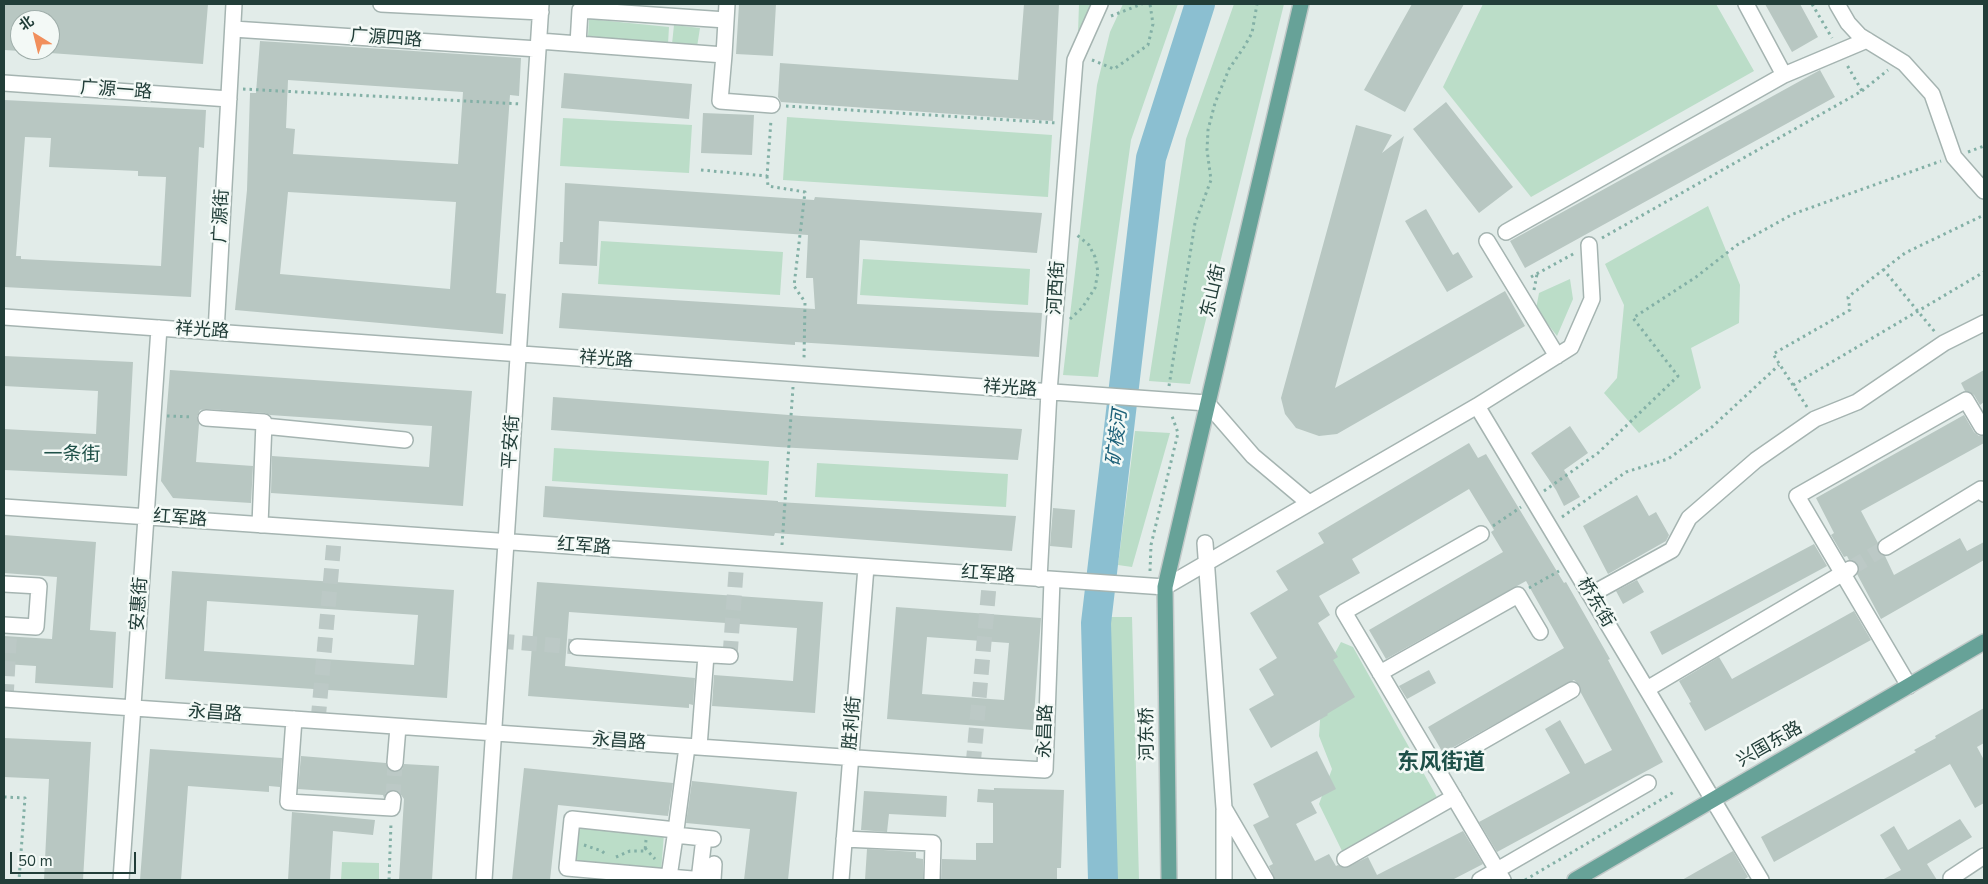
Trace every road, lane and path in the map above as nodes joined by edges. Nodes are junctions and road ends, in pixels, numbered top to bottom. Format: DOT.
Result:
graph roads {
  1 [pos="234,4"];
  2 [pos="381,4"];
  3 [pos="727,4"];
  4 [pos="1100,4"];
  5 [pos="1142,4"];
  6 [pos="1150,4"];
  7 [pos="1257,4"];
  8 [pos="1301,4"];
  9 [pos="1746,4"];
  10 [pos="1812,4"];
  11 [pos="1837,4"];
  12 [pos="541,8"];
  13 [pos="726,20"];
  14 [pos="1091,23"];
  15 [pos="233,28"];
  16 [pos="1867,40"];
  17 [pos="578,44"];
  18 [pos="539,45"];
  19 [pos="1839,51"];
  20 [pos="724,55"];
  21 [pos="1900,60"];
  22 [pos="1074,64"];
  23 [pos="1784,75"];
  24 [pos="4,83"];
  25 [pos="1862,91"];
  26 [pos="229,94"];
  27 [pos="535,105"];
  28 [pos="772,105"];
  29 [pos="1070,124"];
  30 [pos="1984,146"];
  31 [pos="1954,157"];
  32 [pos="701,170"];
  33 [pos="767,176"];
  34 [pos="1984,191"];
  35 [pos="1984,215"];
  36 [pos="1062,223"];
  37 [pos="1506,232"];
  38 [pos="1487,241"];
  39 [pos="1589,245"];
  40 [pos="1883,269"];
  41 [pos="1984,272"];
  42 [pos="1531,278"];
  43 [pos="1919,312"];
  44 [pos="4,317"];
  45 [pos="1984,323"];
  46 [pos="159,328"];
  47 [pos="216,332"];
  48 [pos="1054,332"];
  49 [pos="1944,343"];
  50 [pos="518,354"];
  51 [pos="1556,356"];
  52 [pos="1779,365"];
  53 [pos="800,374"];
  54 [pos="1793,385"];
  55 [pos="1050,392"];
  56 [pos="1166,400"];
  57 [pos="1208,403"];
  58 [pos="1477,406"];
  59 [pos="153,415"];
  60 [pos="206,418"];
  61 [pos="1815,418"];
  62 [pos="1984,425"];
  63 [pos="264,426"];
  64 [pos="405,440"];
  65 [pos="1984,494"];
  66 [pos="1532,499"];
  67 [pos="1309,503"];
  68 [pos="4,507"];
  69 [pos="146,517"];
  70 [pos="260,525"];
  71 [pos="1549,526"];
  72 [pos="1481,534"];
  73 [pos="506,542"];
  74 [pos="1205,543"];
  75 [pos="1886,547"];
  76 [pos="781,561"];
  77 [pos="1206,563"];
  78 [pos="1572,564"];
  79 [pos="866,567"];
  80 [pos="1847,570"];
  81 [pos="1044,579"];
  82 [pos="4,584"];
  83 [pos="1155,587"];
  84 [pos="1518,595"];
  85 [pos="1590,595"];
  86 [pos="4,625"];
  87 [pos="1540,632"];
  88 [pos="1984,642"];
  89 [pos="577,647"];
  90 [pos="706,654"];
  91 [pos="730,656"];
  92 [pos="1380,673"];
  93 [pos="1909,686"];
  94 [pos="1647,689"];
  95 [pos="1572,690"];
  96 [pos="4,699"];
  97 [pos="133,708"];
  98 [pos="294,720"];
  99 [pos="398,727"];
  100 [pos="494,733"];
  101 [pos="693,747"];
  102 [pos="851,758"];
  103 [pos="395,763"];
  104 [pos="1436,768"];
  105 [pos="1648,782"];
  106 [pos="1674,792"];
  107 [pos="4,797"];
  108 [pos="1454,797"];
  109 [pos="1713,800"];
  110 [pos="392,803"];
  111 [pos="1224,808"];
  112 [pos="579,820"];
  113 [pos="648,827"];
  114 [pos="675,833"];
  115 [pos="844,839"];
  116 [pos="1984,856"];
  117 [pos="1345,859"];
  118 [pos="714,864"];
  119 [pos="1500,875"];
  120 [pos="669,877"];
  121 [pos="19,880"];
  122 [pos="121,880"];
  123 [pos="389,880"];
  124 [pos="484,880"];
  125 [pos="699,880"];
  126 [pos="704,880"];
  127 [pos="713,880"];
  128 [pos="841,880"];
  129 [pos="932,880"];
  130 [pos="1169,880"];
  131 [pos="1224,880"];
  132 [pos="1266,880"];
  133 [pos="1480,880"];
  134 [pos="1525,880"];
  135 [pos="1575,880"];
  136 [pos="1761,880"];
  137 [pos="1953,880"];
  1 -- 15 [label="street, 广源街"];
  2 -- 12 [label="street, 广源四路"];
  3 -- 13 [label="street"];
  4 -- 14 [label="street, 河西街"];
  5 -- 14 [label="path"];
  6 -- 22 [label="path"];
  7 -- 56 [label="path"];
  8 -- 57 [label="main road, 东山街"];
  9 -- 23 [label="street"];
  10 -- 19 [label="path"];
  11 -- 16 [label="street"];
  12 -- 18 [label="street, 平安街"];
  13 -- 17 [label="street"];
  13 -- 20 [label="street"];
  14 -- 22 [label="street, 河西街"];
  15 -- 18 [label="street, 广源四路"];
  15 -- 26 [label="street, 广源街"];
  16 -- 19 [label="street"];
  16 -- 21 [label="street"];
  17 -- 18 [label="street, 广源四路"];
  17 -- 20 [label="street, 广源四路"];
  18 -- 27 [label="street, 平安街"];
  19 -- 23 [label="street"];
  19 -- 25 [label="path"];
  20 -- 28 [label="street"];
  21 -- 25 [label="path"];
  21 -- 31 [label="street"];
  22 -- 29 [label="street, 河西街"];
  23 -- 37 [label="street"];
  24 -- 26 [label="street, 广源一路"];
  25 -- 39 [label="path"];
  26 -- 27 [label="path"];
  26 -- 47 [label="street, 广源街"];
  27 -- 50 [label="street, 平安街"];
  28 -- 29 [label="path"];
  28 -- 33 [label="path"];
  29 -- 36 [label="street, 河西街"];
  30 -- 31 [label="path"];
  31 -- 34 [label="street"];
  31 -- 66 [label="path"];
  32 -- 33 [label="path"];
  33 -- 53 [label="path"];
  35 -- 40 [label="path"];
  36 -- 48 [label="street, 河西街"];
  36 -- 48 [label="path"];
  38 -- 51 [label="street"];
  39 -- 42 [label="path"];
  39 -- 51 [label="street"];
  40 -- 43 [label="path"];
  40 -- 52 [label="path"];
  41 -- 43 [label="path"];
  43 -- 49 [label="path"];
  43 -- 54 [label="path"];
  44 -- 46 [label="street, 祥光路"];
  45 -- 49 [label="street"];
  46 -- 47 [label="street, 祥光路"];
  46 -- 59 [label="street, 安惠街"];
  47 -- 50 [label="street, 祥光路"];
  48 -- 55 [label="street, 河西街"];
  49 -- 61 [label="street"];
  50 -- 53 [label="street, 祥光路"];
  50 -- 73 [label="street, 平安街"];
  51 -- 58 [label="street"];
  52 -- 54 [label="path"];
  52 -- 71 [label="path"];
  53 -- 55 [label="street, 祥光路"];
  53 -- 76 [label="path"];
  54 -- 61 [label="path"];
  55 -- 56 [label="street, 祥光路"];
  55 -- 81 [label="street, 河西街"];
  56 -- 57 [label="street, 祥光路"];
  56 -- 83 [label="path"];
  57 -- 67 [label="street"];
  57 -- 83 [label="main road, 东山街"];
  58 -- 66 [label="street, 桥东街"];
  58 -- 67 [label="street"];
  59 -- 60 [label="path"];
  59 -- 69 [label="street, 安惠街"];
  60 -- 63 [label="street"];
  61 -- 85 [label="street"];
  62 -- 80 [label="street"];
  63 -- 64 [label="street"];
  63 -- 70 [label="street"];
  65 -- 75 [label="street"];
  66 -- 71 [label="street, 桥东街"];
  66 -- 72 [label="path"];
  67 -- 77 [label="street"];
  68 -- 69 [label="street, 红军路"];
  69 -- 70 [label="street, 红军路"];
  69 -- 97 [label="street, 安惠街"];
  70 -- 73 [label="street, 红军路"];
  71 -- 78 [label="street, 桥东街"];
  72 -- 92 [label="street"];
  73 -- 76 [label="street, 红军路"];
  73 -- 100 [label="street, 平安街"];
  74 -- 77 [label="street"];
  76 -- 79 [label="street, 红军路"];
  77 -- 83 [label="street"];
  77 -- 111 [label="street"];
  78 -- 84 [label="path"];
  78 -- 85 [label="street, 桥东街"];
  79 -- 81 [label="street, 红军路"];
  79 -- 102 [label="street, 胜利街"];
  80 -- 93 [label="street"];
  80 -- 94 [label="street"];
  81 -- 83 [label="street, 红军路"];
  81 -- 102 [label="street, 永昌路"];
  82 -- 86 [label="street"];
  83 -- 130 [label="main road, 河东桥"];
  84 -- 87 [label="street"];
  84 -- 92 [label="street"];
  85 -- 94 [label="street, 桥东街"];
  88 -- 93 [label="main road, 兴国东路"];
  89 -- 90 [label="street"];
  90 -- 91 [label="street"];
  90 -- 101 [label="street"];
  92 -- 104 [label="street"];
  93 -- 109 [label="main road, 兴国东路"];
  94 -- 109 [label="street, 桥东街"];
  95 -- 104 [label="street"];
  96 -- 97 [label="street, 永昌路"];
  97 -- 98 [label="street, 永昌路"];
  97 -- 122 [label="street, 安惠街"];
  98 -- 99 [label="street, 永昌路"];
  98 -- 110 [label="street"];
  99 -- 100 [label="street, 永昌路"];
  99 -- 103 [label="street"];
  100 -- 101 [label="street, 永昌路"];
  100 -- 124 [label="street, 平安街"];
  101 -- 102 [label="street, 永昌路"];
  101 -- 114 [label="street"];
  102 -- 115 [label="street, 胜利街"];
  104 -- 108 [label="street"];
  105 -- 119 [label="street"];
  106 -- 134 [label="path"];
  107 -- 121 [label="path"];
  108 -- 117 [label="street"];
  108 -- 119 [label="street"];
  109 -- 135 [label="main road, 兴国东路"];
  109 -- 136 [label="street, 桥东街"];
  110 -- 123 [label="path"];
  111 -- 131 [label="street"];
  111 -- 132 [label="street"];
  112 -- 113 [label="street"];
  112 -- 113 [label="path"];
  112 -- 120 [label="street"];
  113 -- 114 [label="street"];
  114 -- 120 [label="street"];
  114 -- 125 [label="street"];
  115 -- 128 [label="street, 胜利街"];
  115 -- 129 [label="street"];
  116 -- 137 [label="street"];
  118 -- 127 [label="street"];
  119 -- 133 [label="street"];
  120 -- 125 [label="street"];
  125 -- 126 [label="street"];
}
